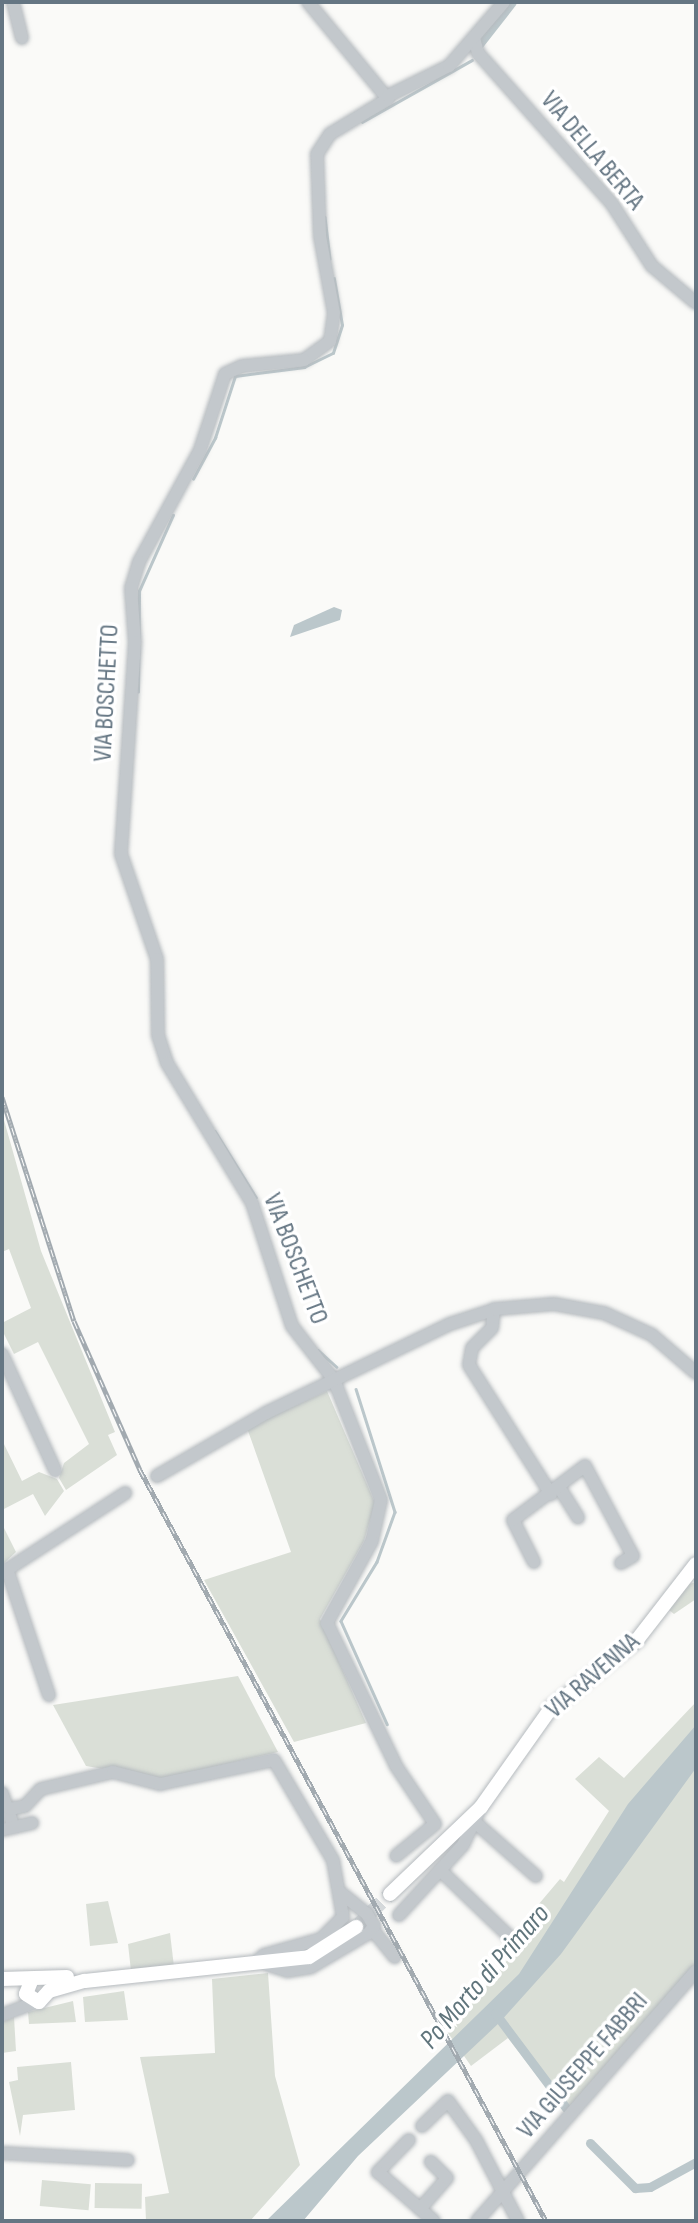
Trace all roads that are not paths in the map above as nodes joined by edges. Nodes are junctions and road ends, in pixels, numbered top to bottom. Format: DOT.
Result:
graph roads {
  1 [pos="13,2"];
  2 [pos="308,2"];
  3 [pos="503,2"];
  4 [pos="22,38"];
  5 [pos="474,38"];
  6 [pos="482,58"];
  7 [pos="449,66"];
  8 [pos="388,98"];
  9 [pos="696,303"];
  10 [pos="494,1309"];
  11 [pos="2,1357"];
  12 [pos="696,1373"];
  13 [pos="334,1380"];
  14 [pos="55,1470"];
  15 [pos="157,1476"];
  16 [pos="555,1491"];
  17 [pos="125,1493"];
  18 [pos="578,1517"];
  19 [pos="534,1562"];
  20 [pos="621,1563"];
  21 [pos="696,1564"];
  22 [pos="4,1571"];
  23 [pos="690,1580"];
  24 [pos="49,1695"];
  25 [pos="2,1793"];
  26 [pos="481,1807"];
  27 [pos="10,1809"];
  28 [pos="32,1823"];
  29 [pos="476,1823"];
  30 [pos="8,1829"];
  31 [pos="396,1857"];
  32 [pos="440,1870"];
  33 [pos="536,1876"];
  34 [pos="340,1892"];
  35 [pos="390,1894"];
  36 [pos="399,1915"];
  37 [pos="372,1926"];
  38 [pos="356,1927"];
  39 [pos="512,1939"];
  40 [pos="395,1957"];
  41 [pos="260,1965"];
  42 [pos="696,1971"];
  43 [pos="4,1980"];
  44 [pos="34,1991"];
  45 [pos="2,2015"];
  46 [pos="422,2126"];
  47 [pos="409,2140"];
  48 [pos="2,2153"];
  49 [pos="128,2160"];
  50 [pos="432,2162"];
  51 [pos="503,2191"];
  52 [pos="420,2209"];
  53 [pos="434,2221"];
  54 [pos="477,2221"];
  55 [pos="518,2221"];
  1 -- 4 [label="street"];
  2 -- 8 [label="street"];
  3 -- 5 [label="street, VIA BOSCHETTO"];
  5 -- 6 [label="street, VIA DELLA BERTA"];
  5 -- 7 [label="street, VIA BOSCHETTO"];
  6 -- 7 [label="street"];
  6 -- 9 [label="street, VIA DELLA BERTA"];
  7 -- 8 [label="street, VIA BOSCHETTO"];
  8 -- 13 [label="street, VIA BOSCHETTO"];
  10 -- 12 [label="street"];
  10 -- 13 [label="street"];
  10 -- 16 [label="street"];
  11 -- 14 [label="street"];
  13 -- 15 [label="street"];
  13 -- 31 [label="street, VIA BOSCHETTO"];
  16 -- 18 [label="street"];
  16 -- 19 [label="street"];
  16 -- 20 [label="street"];
  17 -- 22 [label="street"];
  21 -- 23 [label="main road, VIA RAVENNA"];
  22 -- 24 [label="street"];
  23 -- 26 [label="main road, VIA RAVENNA"];
  25 -- 27 [label="street"];
  26 -- 29 [label="street, VIA RAVENNA"];
  26 -- 35 [label="main road, VIA RAVENNA"];
  27 -- 30 [label="street"];
  27 -- 34 [label="street"];
  28 -- 30 [label="street"];
  29 -- 32 [label="street, VIA RAVENNA"];
  29 -- 33 [label="street"];
  32 -- 36 [label="street, VIA RAVENNA"];
  32 -- 39 [label="street"];
  34 -- 37 [label="street"];
  34 -- 41 [label="street"];
  37 -- 40 [label="street"];
  37 -- 41 [label="street"];
  38 -- 41 [label="main road"];
  41 -- 44 [label="main road"];
  42 -- 51 [label="street, VIA GIUSEPPE FABBRI"];
  43 -- 44 [label="main road"];
  44 -- 45 [label="street"];
  46 -- 51 [label="street, VIA GIUSEPPE FABBRI"];
  47 -- 52 [label="street"];
  48 -- 49 [label="street"];
  50 -- 52 [label="street"];
  51 -- 54 [label="street, VIA GIUSEPPE FABBRI"];
  51 -- 55 [label="street, VIA GIUSEPPE FABBRI"];
  52 -- 53 [label="street"];
}
